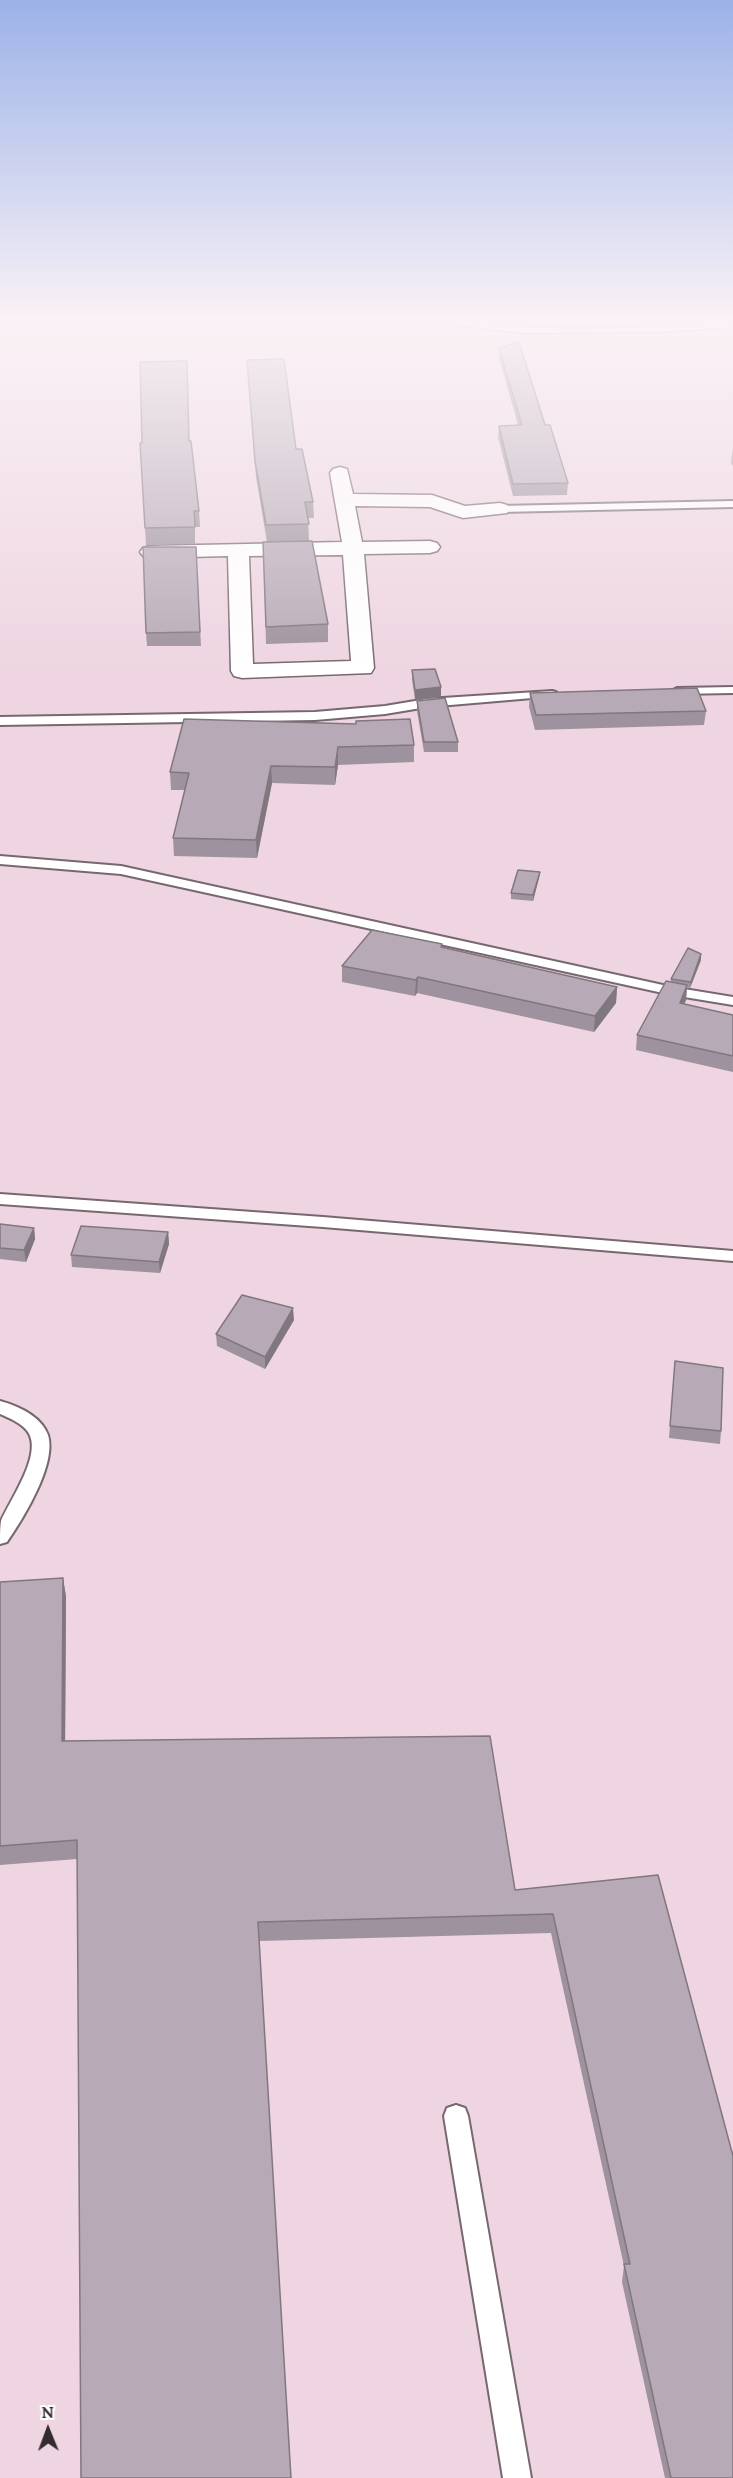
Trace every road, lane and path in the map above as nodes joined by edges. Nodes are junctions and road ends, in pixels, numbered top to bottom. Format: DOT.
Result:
graph roads {
  1 [pos="340,473"];
  2 [pos="344,500"];
  3 [pos="733,504"];
  4 [pos="500,509"];
  5 [pos="430,547"];
  6 [pos="353,548"];
  7 [pos="238,550"];
  8 [pos="147,552"];
  9 [pos="733,690"];
  10 [pos="662,691"];
  11 [pos="567,694"];
  12 [pos="0,721"];
  13 [pos="0,860"];
  14 [pos="733,1001"];
  15 [pos="0,1199"];
  16 [pos="733,1257"];
  17 [pos="0,1407"];
  18 [pos="0,1537"];
  19 [pos="456,2116"];
  20 [pos="517,2478"];
  1 -- 2 [label="street"];
  2 -- 4 [label="street"];
  2 -- 6 [label="street"];
  3 -- 4 [label="lane"];
  5 -- 6 [label="street"];
  6 -- 7 [label="street"];
  6 -- 7 [label="street"];
  7 -- 8 [label="street"];
  9 -- 10 [label="lane"];
  11 -- 12 [label="lane"];
  13 -- 14 [label="lane"];
  15 -- 16 [label="lane"];
  17 -- 18 [label="lane"];
  19 -- 20 [label="lane"];
}
